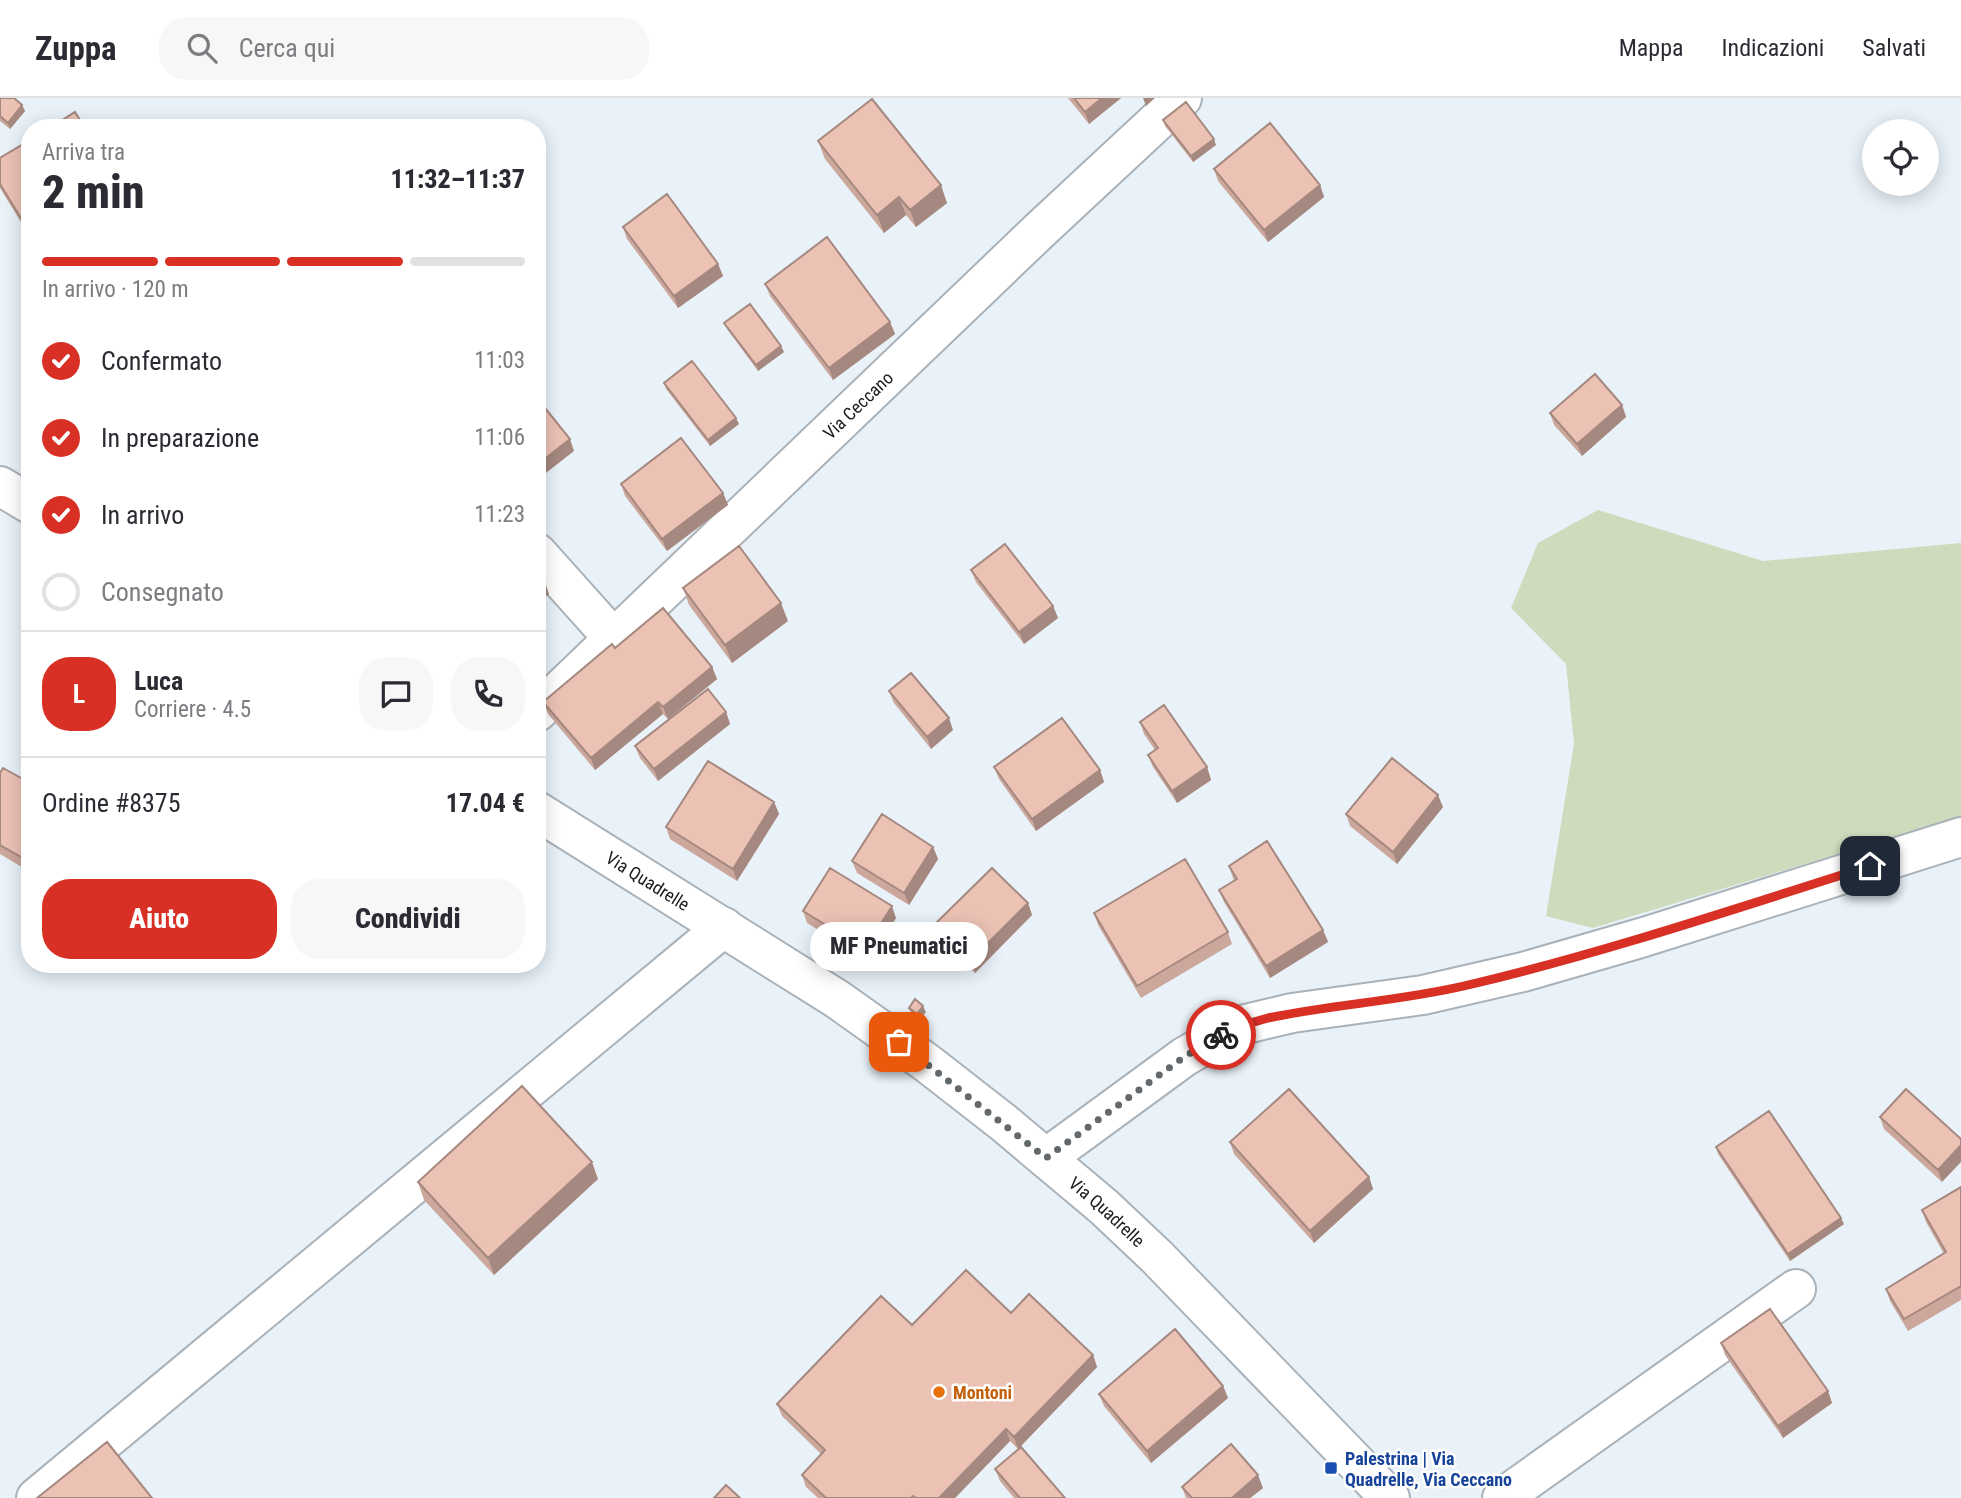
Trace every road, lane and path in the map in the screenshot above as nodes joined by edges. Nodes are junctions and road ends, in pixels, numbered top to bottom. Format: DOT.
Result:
graph roads {
  1 [pos="1182,98"];
  2 [pos="0,486"];
  3 [pos="21,499"];
  4 [pos="546,563"];
  5 [pos="614,639"];
  6 [pos="546,703"];
  7 [pos="546,817"];
  8 [pos="1961,837"];
  9 [pos="724,927"];
  10 [pos="1046,1158"];
  11 [pos="1796,1289"];
  12 [pos="36,1498"];
  13 [pos="1390,1498"];
  14 [pos="1502,1498"];
  1 -- 5 [label="street, Via Ceccano"];
  2 -- 3 [label="street"];
  4 -- 5 [label="street"];
  5 -- 6 [label="street, Via Ceccano"];
  7 -- 9 [label="street, Via Quadrelle"];
  8 -- 10 [label="street"];
  9 -- 10 [label="street, Via Quadrelle"];
  9 -- 12 [label="street"];
  10 -- 13 [label="street, Via Quadrelle"];
  11 -- 14 [label="street"];
}
